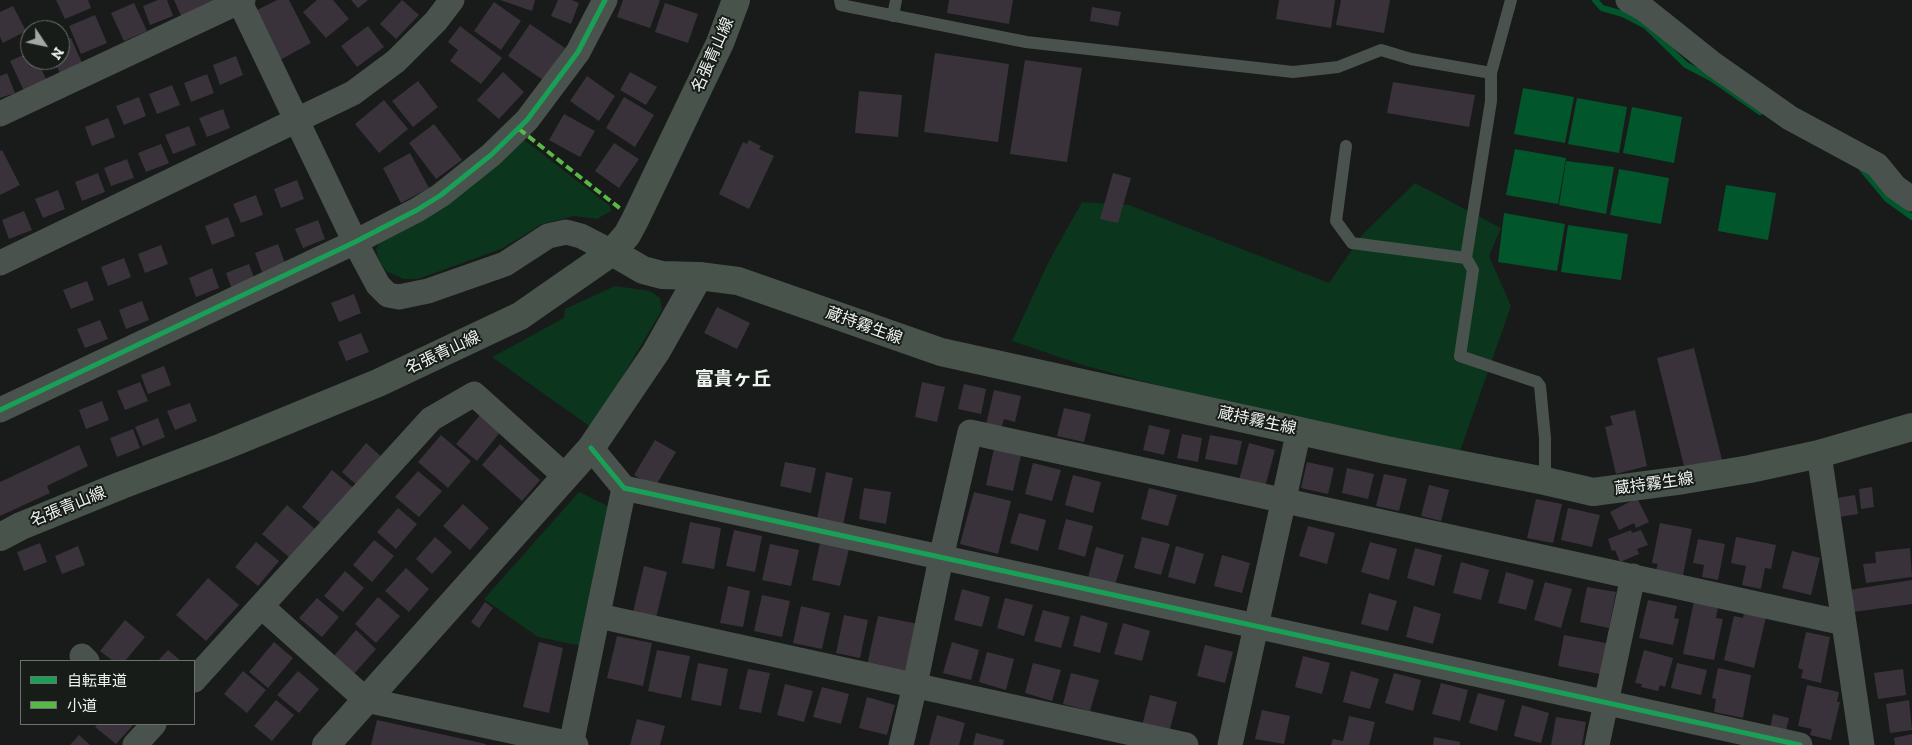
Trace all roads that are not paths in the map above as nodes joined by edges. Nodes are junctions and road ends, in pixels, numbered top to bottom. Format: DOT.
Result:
graph roads {
  1 [pos="452,0"];
  2 [pos="605,0"];
  3 [pos="736,0"];
  4 [pos="840,0"];
  5 [pos="896,0"];
  6 [pos="1511,0"];
  7 [pos="1628,0"];
  8 [pos="241,1"];
  9 [pos="893,16"];
  10 [pos="1491,73"];
  11 [pos="0,114"];
  12 [pos="297,120"];
  13 [pos="1346,146"];
  14 [pos="1912,200"];
  15 [pos="355,242"];
  16 [pos="612,252"];
  17 [pos="1466,258"];
  18 [pos="0,263"];
  19 [pos="699,276"];
  20 [pos="0,410"];
  21 [pos="1912,426"];
  22 [pos="1299,430"];
  23 [pos="591,448"];
  24 [pos="1819,454"];
  25 [pos="566,477"];
  26 [pos="1545,480"];
  27 [pos="624,488"];
  28 [pos="1283,500"];
  29 [pos="0,538"];
  30 [pos="941,558"];
  31 [pos="1633,576"];
  32 [pos="261,606"];
  33 [pos="599,616"];
  34 [pos="1844,623"];
  35 [pos="1256,627"];
  36 [pos="195,679"];
  37 [pos="915,685"];
  38 [pos="366,700"];
  39 [pos="1606,703"];
  40 [pos="153,725"];
  41 [pos="135,745"];
  42 [pos="326,745"];
  43 [pos="573,745"];
  44 [pos="901,745"];
  45 [pos="1186,745"];
  46 [pos="1230,745"];
  47 [pos="1597,745"];
  48 [pos="1800,745"];
  49 [pos="1862,745"];
  1 -- 12 [label="street"];
  2 -- 15 [label="street"];
  3 -- 16 [label="main road, 名張青山線"];
  4 -- 9 [label="lane"];
  5 -- 9 [label="lane"];
  6 -- 10 [label="lane"];
  7 -- 14 [label="street"];
  8 -- 11 [label="street"];
  8 -- 12 [label="street"];
  9 -- 10 [label="lane"];
  10 -- 17 [label="lane"];
  12 -- 15 [label="street"];
  12 -- 18 [label="street"];
  13 -- 17 [label="lane"];
  15 -- 16 [label="street"];
  15 -- 20 [label="street"];
  16 -- 19 [label="main road, 蔵持霧生線"];
  16 -- 29 [label="main road, 名張青山線"];
  17 -- 26 [label="lane"];
  19 -- 22 [label="main road, 蔵持霧生線"];
  19 -- 23 [label="street"];
  21 -- 24 [label="main road, 蔵持霧生線"];
  22 -- 26 [label="main road, 蔵持霧生線"];
  22 -- 28 [label="street"];
  23 -- 25 [label="street"];
  23 -- 27 [label="street"];
  24 -- 26 [label="main road, 蔵持霧生線"];
  24 -- 34 [label="street"];
  25 -- 32 [label="street"];
  25 -- 38 [label="street"];
  27 -- 30 [label="street"];
  27 -- 33 [label="street"];
  28 -- 30 [label="street"];
  28 -- 31 [label="street"];
  28 -- 35 [label="street"];
  30 -- 35 [label="street"];
  30 -- 37 [label="street"];
  31 -- 34 [label="street"];
  31 -- 39 [label="street"];
  32 -- 36 [label="street"];
  32 -- 38 [label="street"];
  33 -- 37 [label="street"];
  33 -- 43 [label="street"];
  34 -- 49 [label="street"];
  35 -- 39 [label="street"];
  35 -- 46 [label="street"];
  37 -- 44 [label="street"];
  37 -- 45 [label="street"];
  38 -- 42 [label="street"];
  38 -- 43 [label="street"];
  39 -- 47 [label="street"];
  39 -- 48 [label="street"];
  40 -- 41 [label="street"];
}
